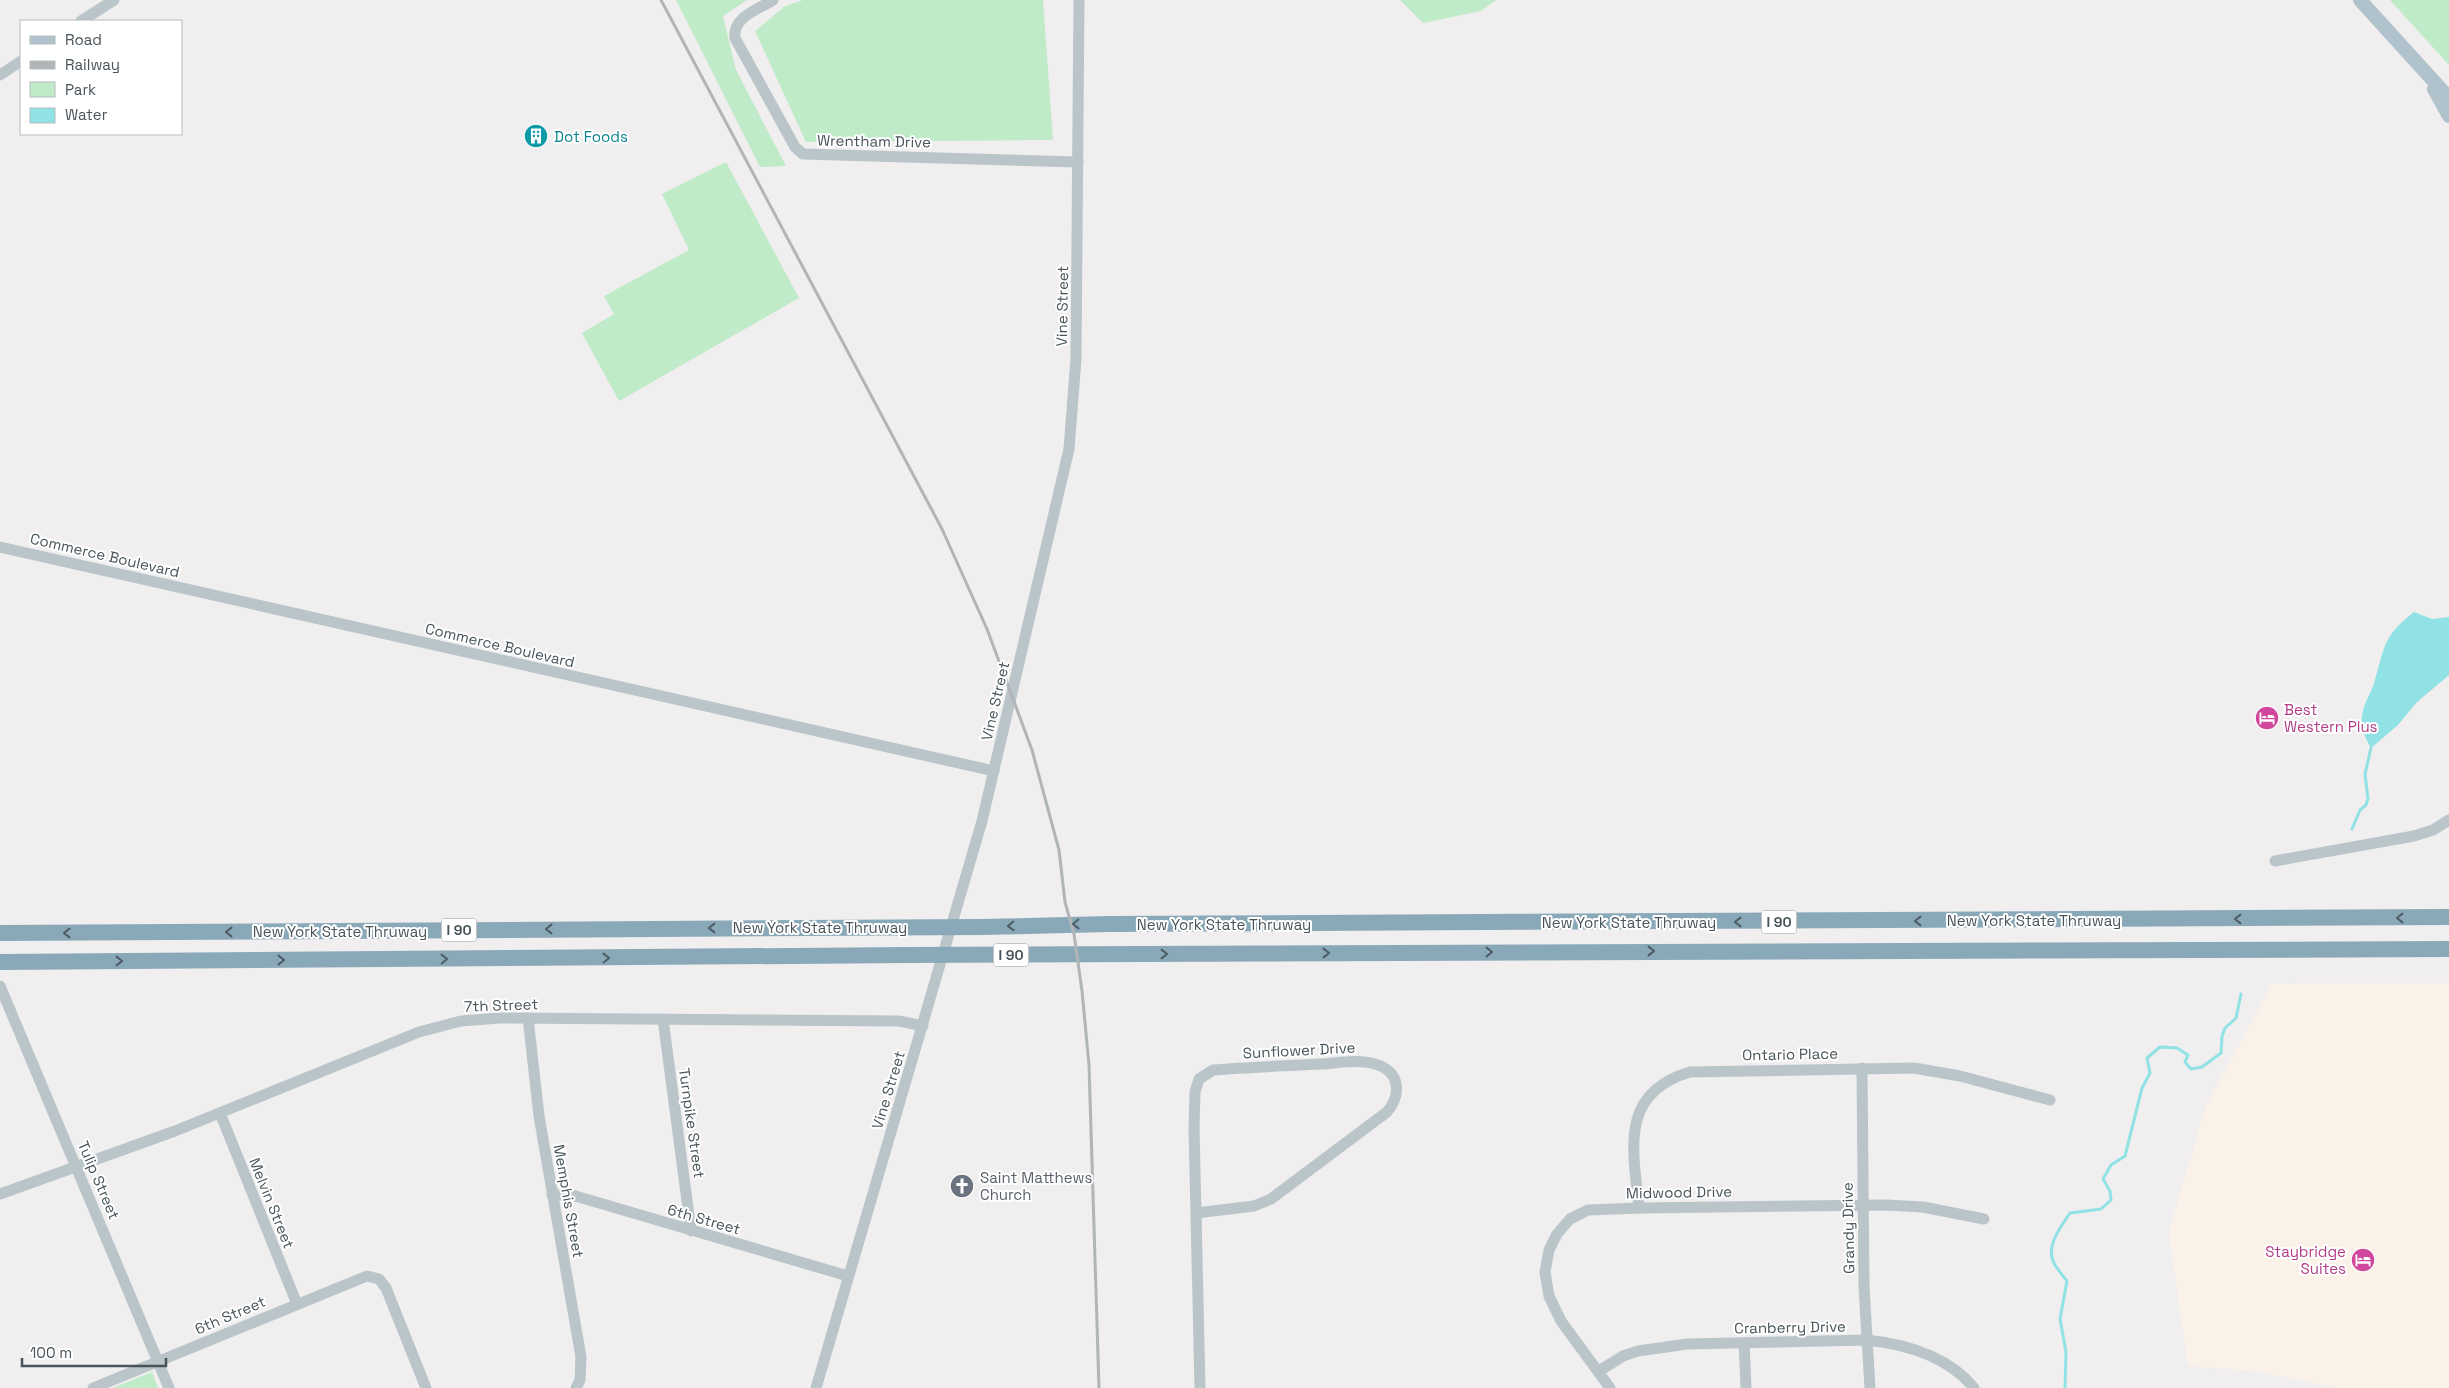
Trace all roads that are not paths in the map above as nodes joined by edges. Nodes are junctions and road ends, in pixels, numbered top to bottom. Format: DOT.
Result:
graph roads {
  1 [pos="114,0"];
  2 [pos="773,0"];
  3 [pos="1079,0"];
  4 [pos="2360,0"];
  5 [pos="83,20"];
  6 [pos="20,62"];
  7 [pos="2425,73"];
  8 [pos="0,75"];
  9 [pos="2449,98"];
  10 [pos="2449,116"];
  11 [pos="1078,162"];
  12 [pos="0,547"];
  13 [pos="994,771"];
  14 [pos="2449,820"];
  15 [pos="2275,861"];
  16 [pos="2449,917"];
  17 [pos="0,933"];
  18 [pos="2449,948"];
  19 [pos="0,962"];
  20 [pos="0,986"];
  21 [pos="528,1018"];
  22 [pos="663,1019"];
  23 [pos="922,1026"];
  24 [pos="1862,1068"];
  25 [pos="2050,1100"];
  26 [pos="220,1113"];
  27 [pos="77,1166"];
  28 [pos="0,1194"];
  29 [pos="552,1195"];
  30 [pos="1863,1206"];
  31 [pos="1639,1208"];
  32 [pos="1196,1213"];
  33 [pos="1984,1219"];
  34 [pos="691,1231"];
  35 [pos="848,1276"];
  36 [pos="297,1304"];
  37 [pos="1866,1340"];
  38 [pos="1744,1343"];
  39 [pos="159,1361"];
  40 [pos="1599,1371"];
  41 [pos="93,1388"];
  42 [pos="169,1388"];
  43 [pos="426,1388"];
  44 [pos="576,1388"];
  45 [pos="816,1388"];
  46 [pos="1200,1388"];
  47 [pos="1610,1388"];
  48 [pos="1746,1388"];
  49 [pos="1870,1388"];
  50 [pos="1974,1388"];
  1 -- 5 [label="street"];
  2 -- 11 [label="street, Wrentham Drive"];
  3 -- 11 [label="street, Vine Street"];
  4 -- 7 [label="main road"];
  6 -- 8 [label="street"];
  7 -- 9 [label="main road"];
  7 -- 10 [label="main road"];
  11 -- 13 [label="street, Vine Street"];
  12 -- 13 [label="street, Commerce Boulevard"];
  13 -- 23 [label="street, Vine Street"];
  14 -- 15 [label="street"];
  16 -- 17 [label="highway, New York State Thruway / I 90, one-way"];
  19 -- 18 [label="highway, New York State Thruway / I 90, one-way"];
  20 -- 27 [label="street, Tulip Street"];
  21 -- 22 [label="street, 7th Street"];
  21 -- 26 [label="street, 7th Street"];
  21 -- 29 [label="street, Memphis Street"];
  22 -- 23 [label="street, 7th Street"];
  22 -- 34 [label="street, Turnpike Street"];
  23 -- 35 [label="street, Vine Street"];
  24 -- 25 [label="street, Ontario Place"];
  24 -- 30 [label="street, Grandy Drive"];
  24 -- 31 [label="street, Ontario Place"];
  26 -- 27 [label="street, 7th Street"];
  26 -- 36 [label="street, Melvin Street"];
  27 -- 28 [label="street, 7th Street"];
  27 -- 39 [label="street, Tulip Street"];
  29 -- 34 [label="street, 6th Street"];
  29 -- 44 [label="street, Memphis Street"];
  30 -- 31 [label="street, Midwood Drive"];
  30 -- 33 [label="street, Midwood Drive"];
  30 -- 37 [label="street, Grandy Drive"];
  31 -- 40 [label="street, Midwood Drive"];
  32 -- 32 [label="street, Sunflower Drive"];
  32 -- 46 [label="street, Sunflower Drive"];
  34 -- 35 [label="street, 6th Street"];
  35 -- 45 [label="street, Vine Street"];
  36 -- 39 [label="street, 6th Street"];
  36 -- 43 [label="street, 6th Street"];
  37 -- 38 [label="street, Cranberry Drive"];
  37 -- 49 [label="street, Grandy Drive"];
  37 -- 50 [label="street, Cranberry Drive"];
  38 -- 40 [label="street, Cranberry Drive"];
  38 -- 48 [label="street"];
  39 -- 41 [label="street, 6th Street"];
  39 -- 42 [label="street, Tulip Street"];
  40 -- 47 [label="street, Midwood Drive"];
}
